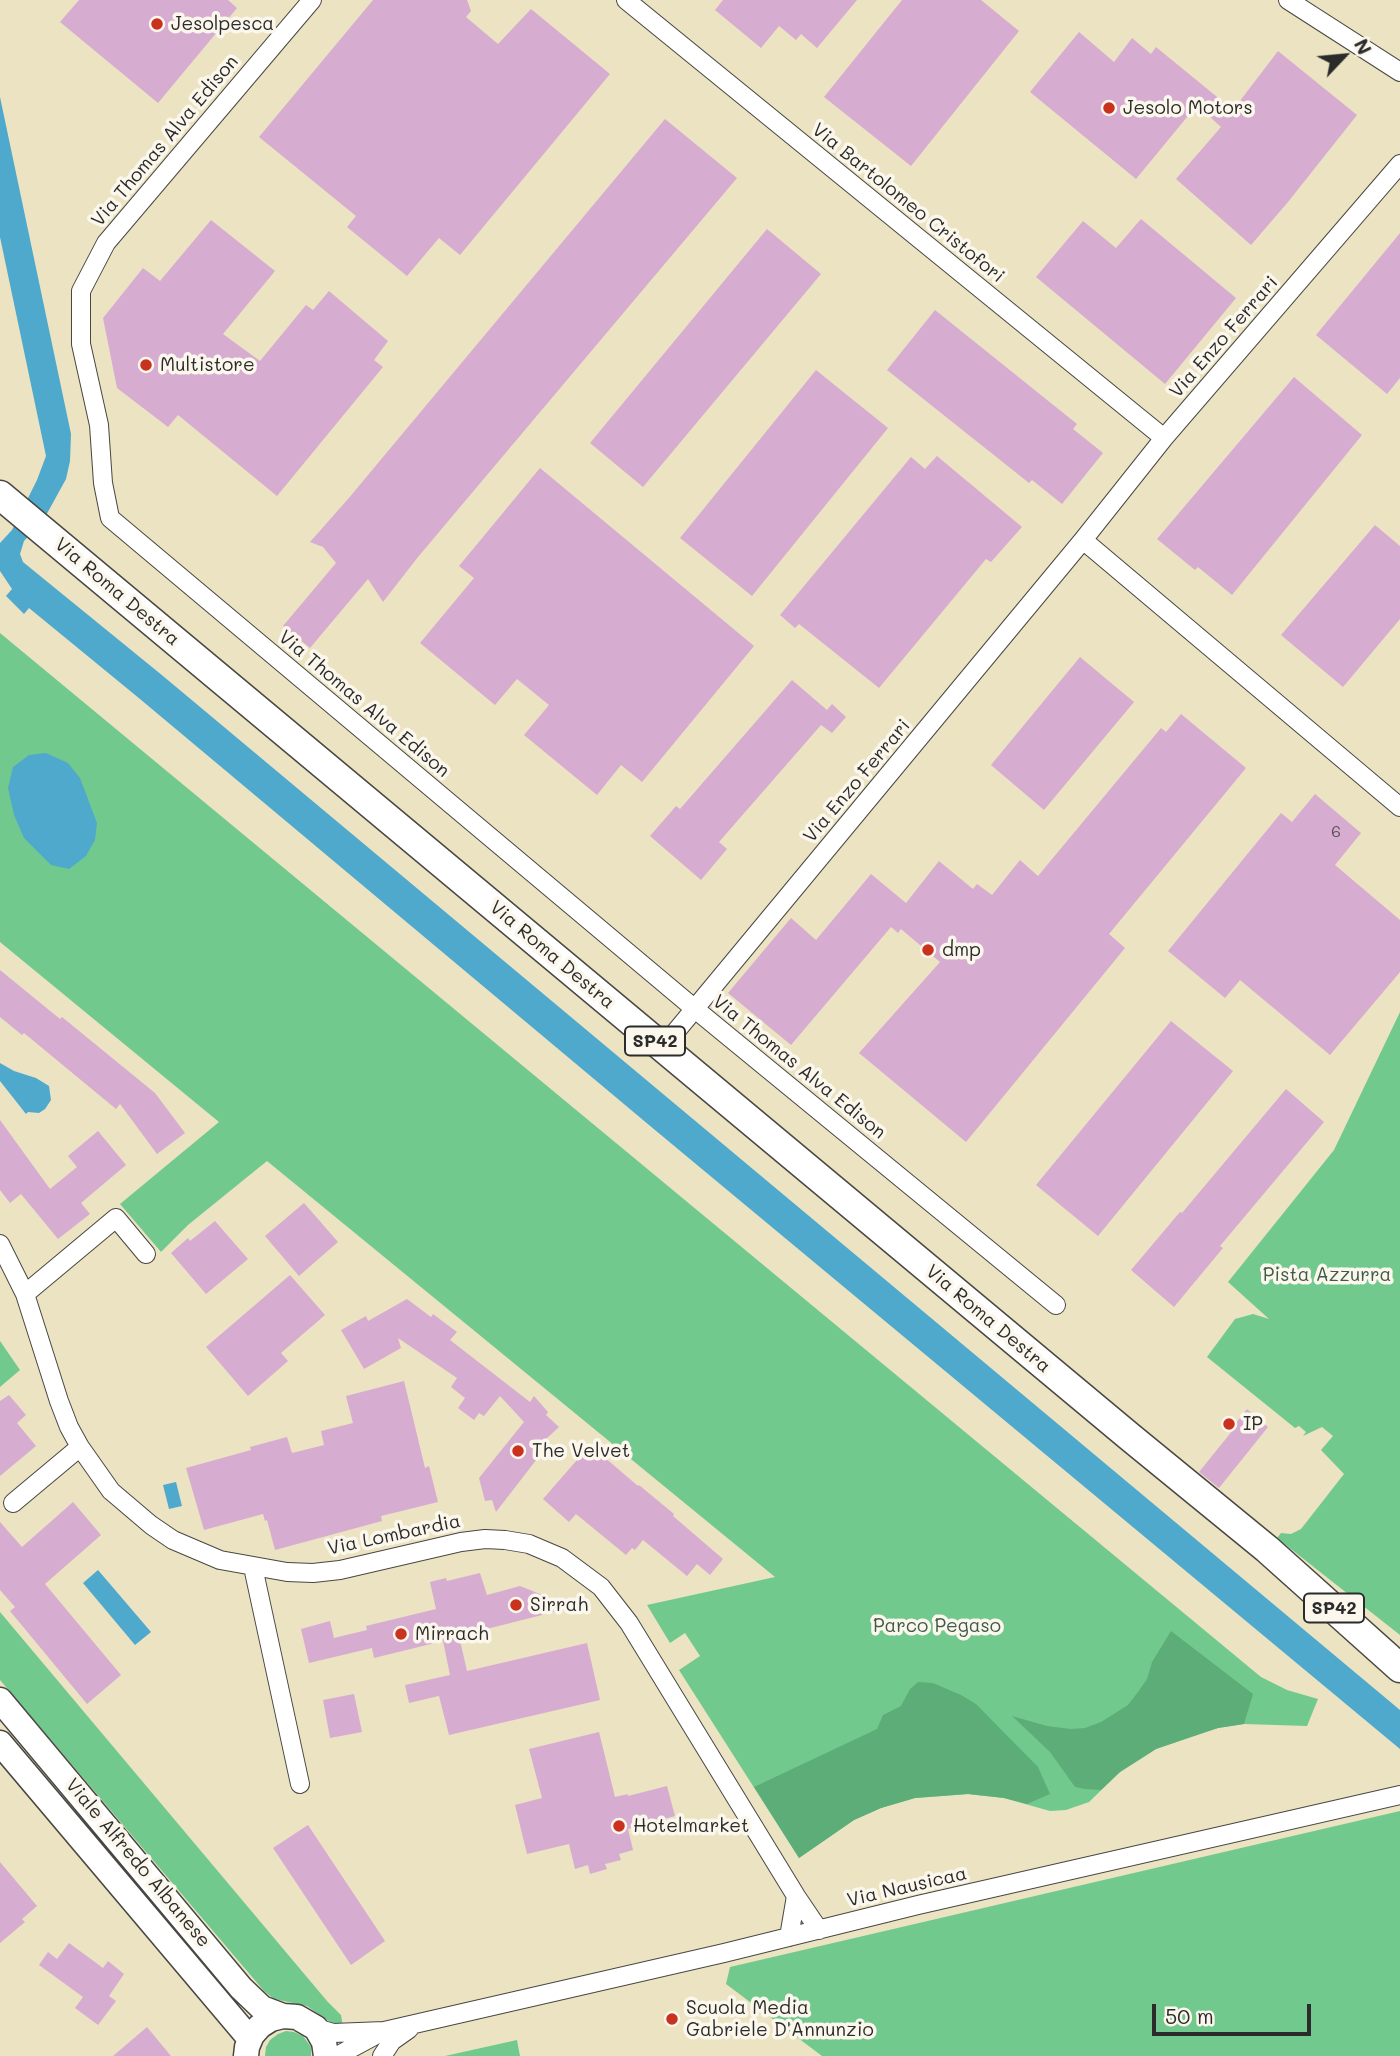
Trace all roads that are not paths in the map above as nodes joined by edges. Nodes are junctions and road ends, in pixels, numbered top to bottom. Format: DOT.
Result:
graph roads {
  1 [pos="312,0"];
  2 [pos="626,0"];
  3 [pos="1288,0"];
  4 [pos="1400,72"];
  5 [pos="1400,164"];
  6 [pos="1164,438"];
  7 [pos="9,503"];
  8 [pos="1083,540"];
  9 [pos="1400,807"];
  10 [pos="695,1009"];
  11 [pos="663,1047"];
  12 [pos="0,1244"];
  13 [pos="146,1254"];
  14 [pos="25,1294"];
  15 [pos="1056,1305"];
  16 [pos="80,1447"];
  17 [pos="13,1503"];
  18 [pos="1267,1549"];
  19 [pos="253,1567"];
  20 [pos="1400,1646"];
  21 [pos="1400,1668"];
  22 [pos="0,1700"];
  23 [pos="0,1743"];
  24 [pos="300,1784"];
  25 [pos="1400,1795"];
  26 [pos="796,1896"];
  27 [pos="819,1930"];
  28 [pos="789,1937"];
  29 [pos="283,2016"];
  30 [pos="425,2021"];
  31 [pos="316,2028"];
  32 [pos="384,2031"];
  33 [pos="248,2048"];
  34 [pos="326,2056"];
  35 [pos="337,2056"];
  36 [pos="382,2056"];
  1 -- 10 [label="street, Via Thomas Alva Edison"];
  2 -- 6 [label="street, Via Bartolomeo Cristofori"];
  3 -- 4 [label="street"];
  5 -- 6 [label="street, Via Enzo Ferrari"];
  6 -- 8 [label="street, Via Enzo Ferrari"];
  7 -- 11 [label="main road, Via Roma Destra / SP42"];
  8 -- 9 [label="street"];
  8 -- 10 [label="street, Via Enzo Ferrari"];
  10 -- 11 [label="street, Via Enzo Ferrari"];
  10 -- 15 [label="street, Via Thomas Alva Edison"];
  11 -- 18 [label="main road, Via Roma Destra / SP42"];
  12 -- 14 [label="street, Via Lombardia"];
  13 -- 14 [label="street"];
  14 -- 16 [label="street, Via Lombardia"];
  16 -- 17 [label="street"];
  16 -- 19 [label="street, Via Lombardia"];
  18 -- 20 [label="main road, Via Roma Destra / SP42"];
  18 -- 21 [label="main road, Via Roma Destra / SP42"];
  19 -- 24 [label="street"];
  19 -- 26 [label="street, Via Lombardia"];
  22 -- 29 [label="street, Viale Alfredo Albanese"];
  23 -- 33 [label="street, Viale Alfredo Albanese"];
  25 -- 27 [label="street, Via Nausicaa"];
  26 -- 27 [label="street, Via Lombardia"];
  26 -- 28 [label="street"];
  27 -- 28 [label="street, Via Nausicaa"];
  28 -- 30 [label="street, Via Nausicaa"];
  29 -- 31 [label="street, Viale Alfredo Albanese"];
  29 -- 33 [label="street"];
  30 -- 32 [label="street, Via Nausicaa"];
  30 -- 36 [label="street, Via Nausicaa"];
  31 -- 32 [label="street, Via Nausicaa"];
  31 -- 34 [label="street"];
  32 -- 35 [label="street, Via Nausicaa"];
}
